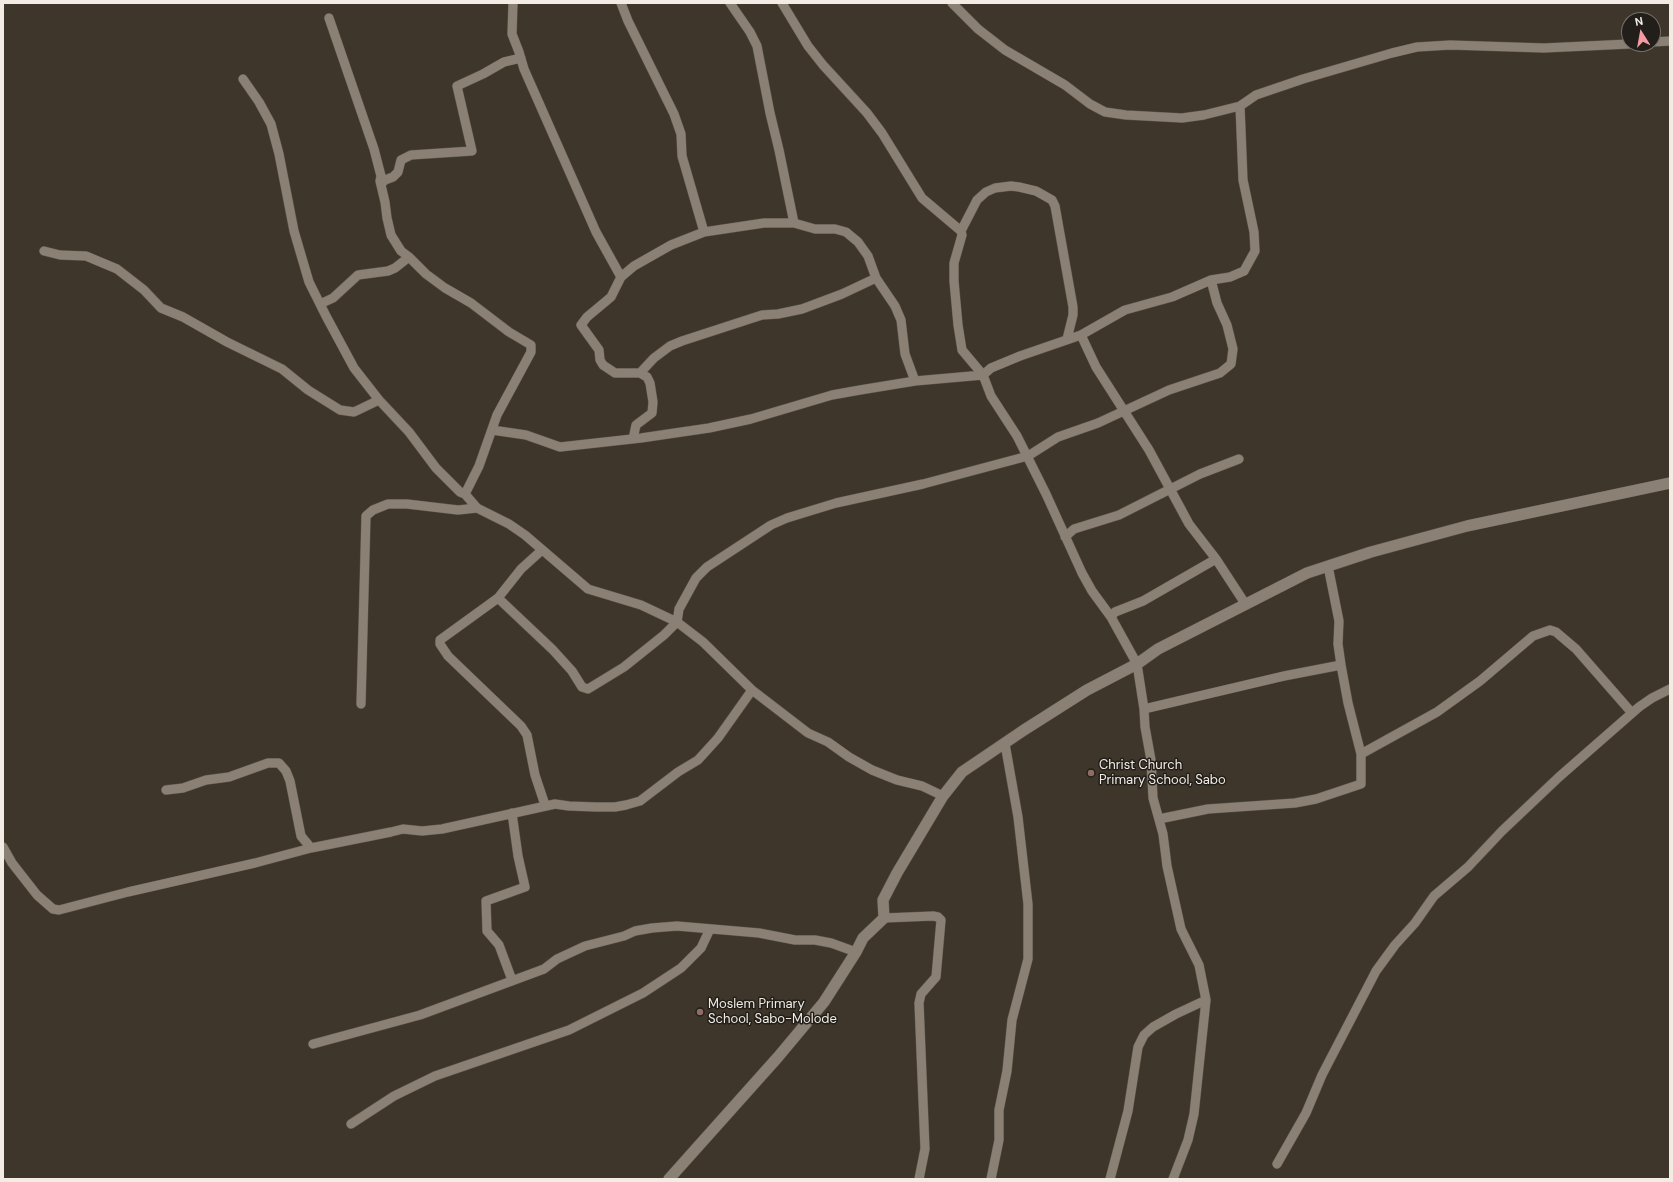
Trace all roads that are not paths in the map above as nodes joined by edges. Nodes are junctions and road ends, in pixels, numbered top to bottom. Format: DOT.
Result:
graph roads {
  1 [pos="513,3"];
  2 [pos="621,3"];
  3 [pos="730,3"];
  4 [pos="782,3"];
  5 [pos="954,4"];
  6 [pos="329,18"];
  7 [pos="1621,44"];
  8 [pos="521,58"];
  9 [pos="243,79"];
  10 [pos="1240,106"];
  11 [pos="382,184"];
  12 [pos="794,223"];
  13 [pos="960,231"];
  14 [pos="704,232"];
  15 [pos="44,251"];
  16 [pos="410,257"];
  17 [pos="622,278"];
  18 [pos="876,278"];
  19 [pos="1211,280"];
  20 [pos="320,304"];
  21 [pos="1081,335"];
  22 [pos="1067,339"];
  23 [pos="640,373"];
  24 [pos="983,375"];
  25 [pos="915,381"];
  26 [pos="379,400"];
  27 [pos="1124,411"];
  28 [pos="492,430"];
  29 [pos="633,439"];
  30 [pos="1028,456"];
  31 [pos="1239,459"];
  32 [pos="1670,483"];
  33 [pos="1170,489"];
  34 [pos="465,494"];
  35 [pos="477,508"];
  36 [pos="1065,537"];
  37 [pos="542,550"];
  38 [pos="1216,559"];
  39 [pos="1328,566"];
  40 [pos="498,598"];
  41 [pos="1246,605"];
  42 [pos="1111,617"];
  43 [pos="677,622"];
  44 [pos="1137,664"];
  45 [pos="1341,665"];
  46 [pos="1670,689"];
  47 [pos="752,690"];
  48 [pos="361,704"];
  49 [pos="1144,709"];
  50 [pos="1632,713"];
  51 [pos="1005,744"];
  52 [pos="1361,754"];
  53 [pos="166,790"];
  54 [pos="943,796"];
  55 [pos="545,805"];
  56 [pos="512,813"];
  57 [pos="1159,818"];
  58 [pos="3,846"];
  59 [pos="311,848"];
  60 [pos="884,918"];
  61 [pos="710,928"];
  62 [pos="856,952"];
  63 [pos="512,980"];
  64 [pos="1206,1000"];
  65 [pos="313,1044"];
  66 [pos="351,1124"];
  67 [pos="1277,1164"];
  68 [pos="669,1179"];
  69 [pos="919,1179"];
  70 [pos="991,1179"];
  71 [pos="1110,1179"];
  72 [pos="1173,1179"];
  1 -- 8 [label="street"];
  2 -- 14 [label="street"];
  3 -- 12 [label="street"];
  4 -- 13 [label="street"];
  5 -- 10 [label="street"];
  6 -- 11 [label="street"];
  7 -- 10 [label="street"];
  8 -- 11 [label="street"];
  8 -- 17 [label="street"];
  9 -- 20 [label="street"];
  10 -- 19 [label="street"];
  11 -- 16 [label="street"];
  12 -- 14 [label="street"];
  12 -- 18 [label="street"];
  13 -- 22 [label="street"];
  13 -- 24 [label="street"];
  14 -- 17 [label="street"];
  15 -- 26 [label="street"];
  16 -- 20 [label="street"];
  16 -- 28 [label="street"];
  17 -- 23 [label="street"];
  18 -- 23 [label="street"];
  18 -- 25 [label="street"];
  19 -- 21 [label="street"];
  19 -- 27 [label="street"];
  20 -- 26 [label="street"];
  21 -- 22 [label="street"];
  21 -- 27 [label="street"];
  22 -- 24 [label="street"];
  23 -- 29 [label="street"];
  24 -- 25 [label="street"];
  24 -- 30 [label="street"];
  25 -- 29 [label="street"];
  26 -- 34 [label="street"];
  27 -- 30 [label="street"];
  27 -- 33 [label="street"];
  28 -- 29 [label="street"];
  28 -- 34 [label="street"];
  30 -- 36 [label="street"];
  30 -- 43 [label="street"];
  31 -- 33 [label="street"];
  32 -- 39 [label="street"];
  33 -- 36 [label="street"];
  33 -- 38 [label="street"];
  34 -- 35 [label="street"];
  35 -- 37 [label="street"];
  35 -- 48 [label="street"];
  36 -- 42 [label="street"];
  37 -- 40 [label="street"];
  37 -- 43 [label="street"];
  38 -- 41 [label="street"];
  38 -- 42 [label="street"];
  39 -- 41 [label="street"];
  39 -- 45 [label="street"];
  40 -- 43 [label="street"];
  40 -- 55 [label="street"];
  41 -- 44 [label="street"];
  42 -- 44 [label="street"];
  43 -- 47 [label="street"];
  44 -- 49 [label="street"];
  44 -- 51 [label="street"];
  45 -- 49 [label="street"];
  45 -- 52 [label="street"];
  46 -- 50 [label="street"];
  47 -- 54 [label="street"];
  47 -- 55 [label="street"];
  49 -- 57 [label="street"];
  50 -- 52 [label="street"];
  50 -- 67 [label="street"];
  51 -- 54 [label="street"];
  51 -- 70 [label="street"];
  52 -- 57 [label="street"];
  53 -- 59 [label="street"];
  54 -- 60 [label="street"];
  55 -- 56 [label="street"];
  56 -- 59 [label="street"];
  56 -- 63 [label="street"];
  57 -- 64 [label="street"];
  58 -- 59 [label="street"];
  60 -- 62 [label="street"];
  60 -- 69 [label="street"];
  61 -- 62 [label="street"];
  61 -- 63 [label="street"];
  61 -- 66 [label="street"];
  62 -- 68 [label="street"];
  63 -- 65 [label="street"];
  64 -- 71 [label="street"];
  64 -- 72 [label="street"];
}
